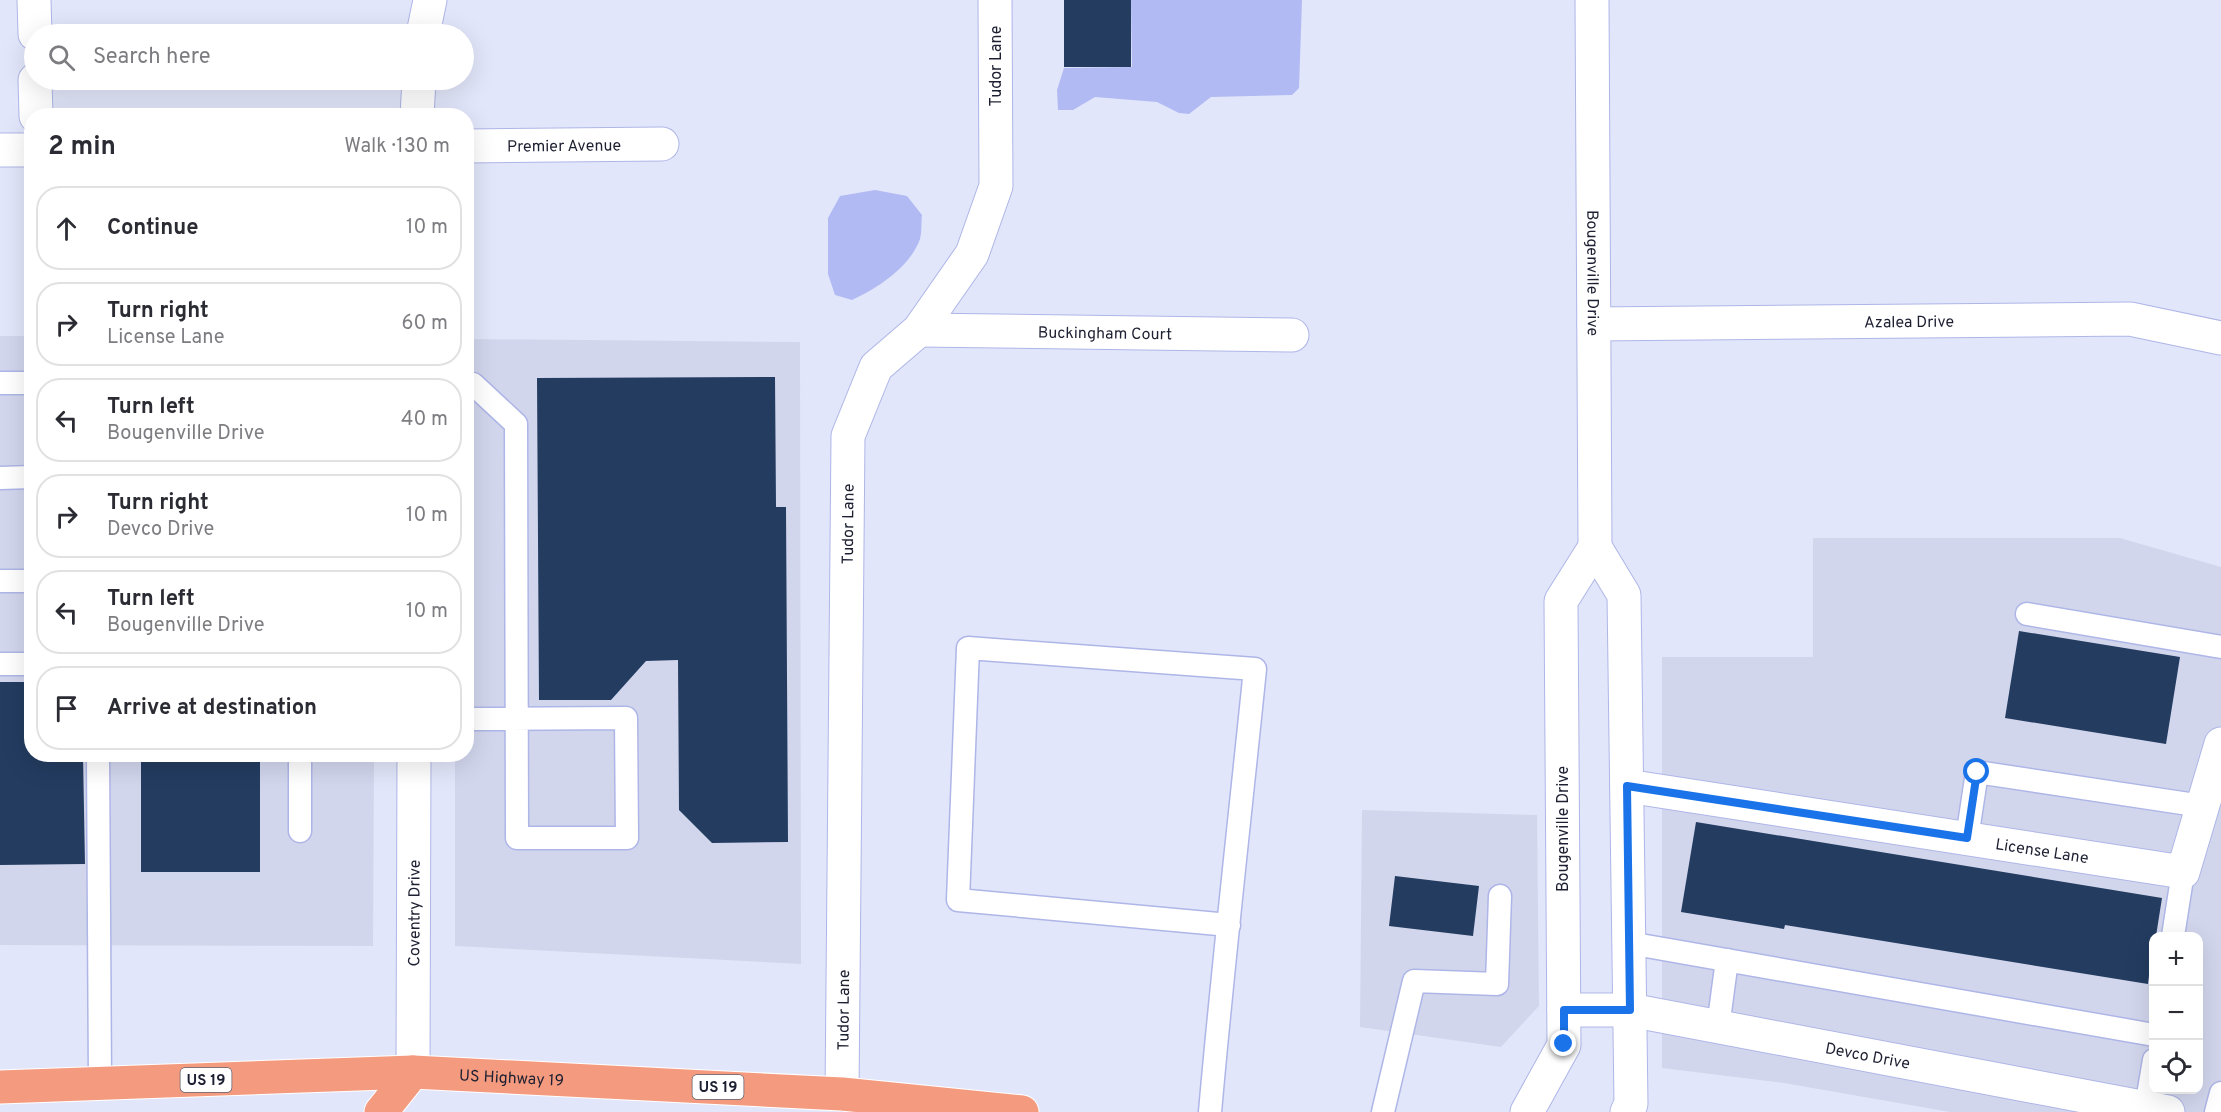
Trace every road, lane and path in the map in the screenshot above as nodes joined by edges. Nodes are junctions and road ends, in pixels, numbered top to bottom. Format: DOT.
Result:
graph roads {
  1 [pos="34,0"];
  2 [pos="430,0"];
  3 [pos="995,0"];
  4 [pos="1592,0"];
  5 [pos="35,24"];
  6 [pos="425,24"];
  7 [pos="35,90"];
  8 [pos="418,90"];
  9 [pos="36,108"];
  10 [pos="417,108"];
  11 [pos="662,144"];
  12 [pos="474,147"];
  13 [pos="0,150"];
  14 [pos="24,150"];
  15 [pos="1594,324"];
  16 [pos="919,330"];
  17 [pos="1292,334"];
  18 [pos="2221,339"];
  19 [pos="0,383"];
  20 [pos="24,383"];
  21 [pos="474,385"];
  22 [pos="24,477"];
  23 [pos="0,478"];
  24 [pos="1595,547"];
  25 [pos="0,581"];
  26 [pos="24,581"];
  27 [pos="2027,614"];
  28 [pos="2221,647"];
  29 [pos="0,664"];
  30 [pos="24,664"];
  31 [pos="516,718"];
  32 [pos="474,719"];
  33 [pos="2221,744"];
  34 [pos="98,762"];
  35 [pos="300,762"];
  36 [pos="414,762"];
  37 [pos="1627,786"];
  38 [pos="2202,806"];
  39 [pos="300,831"];
  40 [pos="1967,838"];
  41 [pos="2183,872"];
  42 [pos="1500,896"];
  43 [pos="1229,925"];
  44 [pos="2174,932"];
  45 [pos="1629,943"];
  46 [pos="1727,960"];
  47 [pos="1564,1010"];
  48 [pos="1630,1010"];
  49 [pos="1718,1027"];
  50 [pos="2149,1034"];
  51 [pos="413,1072"];
  52 [pos="100,1083"];
  53 [pos="0,1087"];
  54 [pos="2221,1093"];
  55 [pos="842,1094"];
  56 [pos="2156,1094"];
  57 [pos="953,1108"];
  58 [pos="2157,1109"];
  59 [pos="381,1112"];
  60 [pos="1022,1112"];
  61 [pos="1210,1112"];
  62 [pos="1383,1112"];
  63 [pos="1527,1112"];
  64 [pos="1627,1112"];
  65 [pos="2216,1112"];
  1 -- 5 [label="street"];
  2 -- 6 [label="street"];
  3 -- 16 [label="street, Tudor Lane"];
  4 -- 15 [label="street, Bougenville Drive"];
  7 -- 9 [label="street"];
  8 -- 10 [label="street"];
  11 -- 12 [label="street, Premier Avenue"];
  13 -- 14 [label="street"];
  15 -- 18 [label="street, Azalea Drive"];
  15 -- 24 [label="street, Bougenville Drive"];
  16 -- 17 [label="street, Buckingham Court"];
  16 -- 55 [label="street, Tudor Lane"];
  19 -- 20 [label="lane"];
  21 -- 31 [label="lane"];
  22 -- 23 [label="lane"];
  24 -- 37 [label="street"];
  24 -- 47 [label="street, Bougenville Drive"];
  25 -- 26 [label="lane"];
  27 -- 28 [label="lane"];
  29 -- 30 [label="lane"];
  31 -- 31 [label="lane"];
  31 -- 32 [label="lane"];
  33 -- 38 [label="street"];
  34 -- 52 [label="lane"];
  35 -- 39 [label="lane"];
  36 -- 51 [label="street, Coventry Drive"];
  37 -- 40 [label="street, License Lane"];
  37 -- 45 [label="street"];
  38 -- 40 [label="lane"];
  38 -- 41 [label="street"];
  40 -- 41 [label="street, License Lane"];
  41 -- 44 [label="lane"];
  42 -- 62 [label="lane"];
  43 -- 43 [label="lane"];
  43 -- 61 [label="lane"];
  45 -- 46 [label="lane"];
  45 -- 48 [label="street"];
  46 -- 49 [label="lane"];
  46 -- 50 [label="lane"];
  47 -- 48 [label="street, Devco Drive"];
  47 -- 63 [label="street, Bougenville Drive"];
  48 -- 49 [label="street, Devco Drive"];
  48 -- 64 [label="street"];
  49 -- 58 [label="street, Devco Drive"];
  51 -- 52 [label="highway, US Highway 19 / US 19"];
  51 -- 55 [label="highway, US Highway 19 / US 19"];
  51 -- 59 [label="highway"];
  52 -- 53 [label="highway, US Highway 19 / US 19"];
  54 -- 65 [label="lane"];
  55 -- 57 [label="highway, US Highway 19 / US 19"];
  56 -- 58 [label="lane"];
  57 -- 60 [label="highway, US Highway 19 / US 19"];
}
